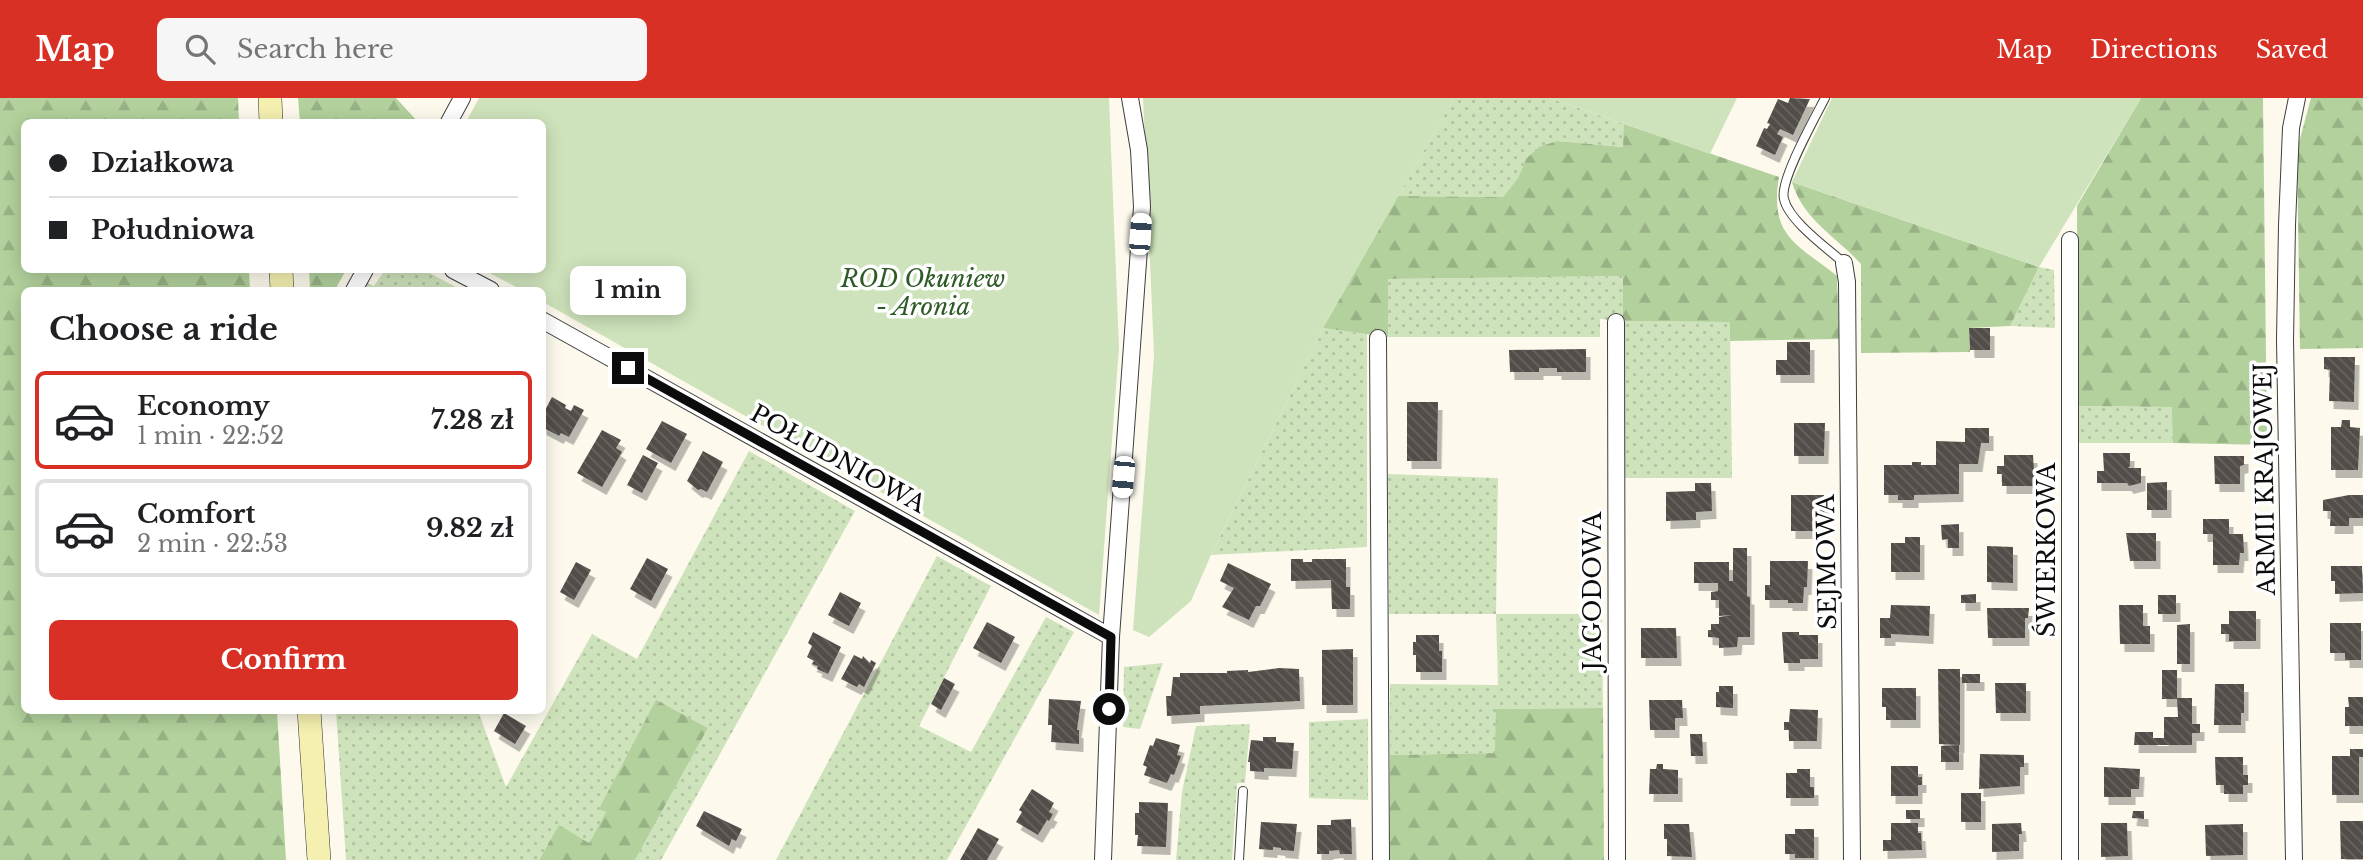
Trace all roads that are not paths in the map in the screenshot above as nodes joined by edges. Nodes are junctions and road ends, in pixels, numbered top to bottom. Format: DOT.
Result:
graph roads {
  1 [pos="270,98"];
  2 [pos="462,98"];
  3 [pos="1130,98"];
  4 [pos="1825,98"];
  5 [pos="2297,98"];
  6 [pos="271,119"];
  7 [pos="451,119"];
  8 [pos="2070,240"];
  9 [pos="1844,263"];
  10 [pos="459,273"];
  11 [pos="485,287"];
  12 [pos="546,322"];
  13 [pos="1616,322"];
  14 [pos="1378,338"];
  15 [pos="1111,637"];
  16 [pos="309,714"];
  17 [pos="1243,791"];
  18 [pos="319,860"];
  19 [pos="1103,860"];
  20 [pos="1239,860"];
  21 [pos="1381,860"];
  22 [pos="1617,860"];
  23 [pos="1852,860"];
  24 [pos="2070,860"];
  25 [pos="2294,860"];
  1 -- 6 [label="main road"];
  2 -- 7 [label="street"];
  3 -- 15 [label="street"];
  4 -- 9 [label="lane"];
  5 -- 25 [label="street, ARMII KRAJOWEJ"];
  8 -- 24 [label="street, ŚWIERKOWA"];
  9 -- 23 [label="street, SEJMOWA"];
  10 -- 11 [label="street"];
  12 -- 15 [label="street, POŁUDNIOWA"];
  13 -- 22 [label="street, JAGODOWA"];
  14 -- 21 [label="street"];
  15 -- 19 [label="street"];
  16 -- 18 [label="main road"];
  17 -- 20 [label="lane"];
}
